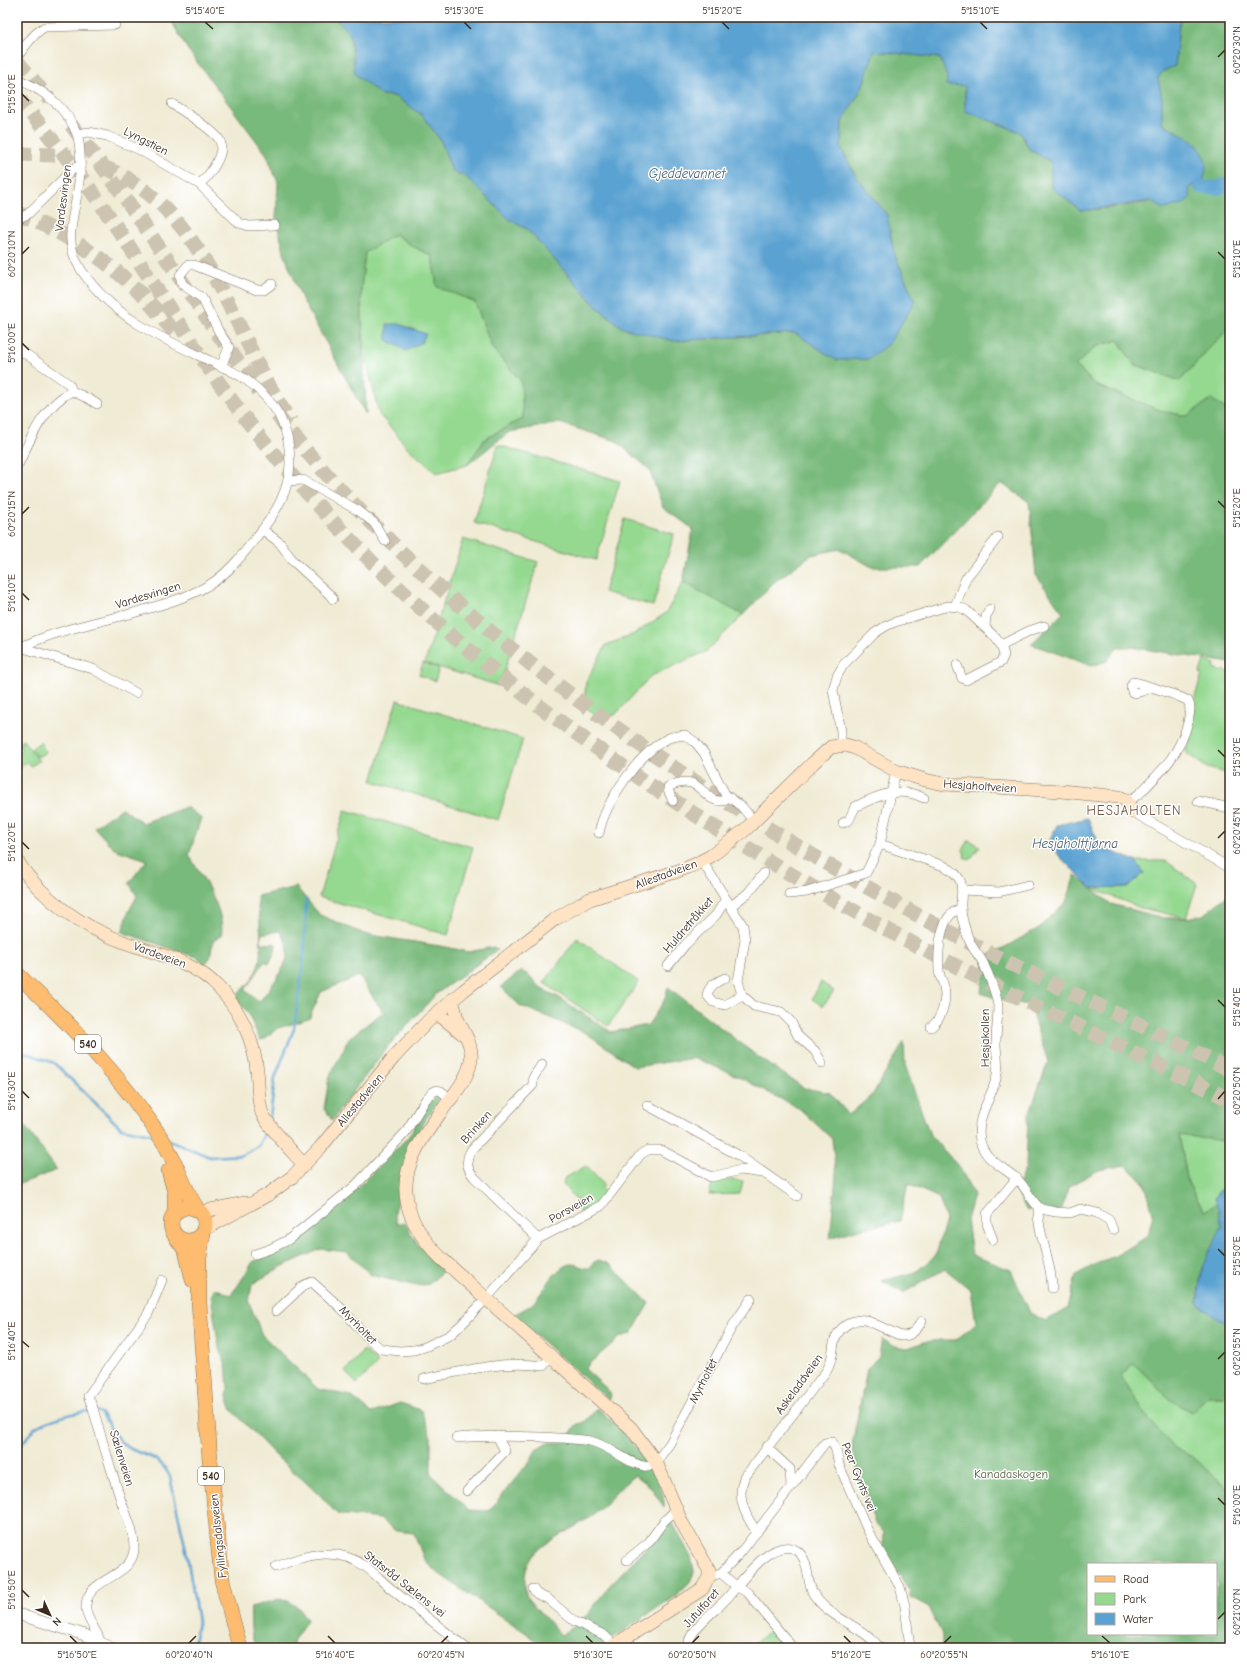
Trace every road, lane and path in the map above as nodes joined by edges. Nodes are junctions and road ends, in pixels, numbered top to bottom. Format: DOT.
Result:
graph roads {
  1 [pos="45,17"];
  2 [pos="115,25"];
  3 [pos="45,27"];
  4 [pos="17,57"];
  5 [pos="17,79"];
  6 [pos="172,104"];
  7 [pos="77,134"];
  8 [pos="80,166"];
  9 [pos="199,184"];
  10 [pos="17,219"];
  11 [pos="275,225"];
  12 [pos="272,284"];
  13 [pos="17,348"];
  14 [pos="221,366"];
  15 [pos="72,391"];
  16 [pos="97,404"];
  17 [pos="17,467"];
  18 [pos="288,481"];
  19 [pos="263,530"];
  20 [pos="998,537"];
  21 [pos="385,541"];
  22 [pos="333,599"];
  23 [pos="955,606"];
  24 [pos="990,609"];
  25 [pos="985,626"];
  26 [pos="1044,626"];
  27 [pos="1001,645"];
  28 [pos="18,648"];
  29 [pos="956,665"];
  30 [pos="1151,688"];
  31 [pos="136,693"];
  32 [pos="841,745"];
  33 [pos="896,771"];
  34 [pos="890,793"];
  35 [pos="728,797"];
  36 [pos="924,798"];
  37 [pos="1126,800"];
  38 [pos="673,801"];
  39 [pos="1198,801"];
  40 [pos="1230,808"];
  41 [pos="1136,814"];
  42 [pos="754,820"];
  43 [pos="844,824"];
  44 [pos="599,833"];
  45 [pos="880,844"];
  46 [pos="17,861"];
  47 [pos="702,861"];
  48 [pos="1230,868"];
  49 [pos="764,873"];
  50 [pos="1028,885"];
  51 [pos="963,890"];
  52 [pos="789,894"];
  53 [pos="729,903"];
  54 [pos="960,909"];
  55 [pos="668,966"];
  56 [pos="17,974"];
  57 [pos="725,978"];
  58 [pos="742,995"];
  59 [pos="452,1000"];
  60 [pos="437,1013"];
  61 [pos="931,1027"];
  62 [pos="468,1040"];
  63 [pos="822,1063"];
  64 [pos="542,1064"];
  65 [pos="451,1099"];
  66 [pos="647,1104"];
  67 [pos="149,1122"];
  68 [pos="304,1165"];
  69 [pos="762,1173"];
  70 [pos="1017,1178"];
  71 [pos="798,1192"];
  72 [pos="252,1202"];
  73 [pos="1038,1207"];
  74 [pos="199,1211"];
  75 [pos="175,1212"];
  76 [pos="1113,1230"];
  77 [pos="204,1231"];
  78 [pos="176,1237"];
  79 [pos="538,1239"];
  80 [pos="993,1240"];
  81 [pos="255,1254"];
  82 [pos="162,1280"];
  83 [pos="1052,1288"];
  84 [pos="487,1298"];
  85 [pos="751,1299"];
  86 [pos="199,1302"];
  87 [pos="276,1311"];
  88 [pos="922,1321"];
  89 [pos="552,1356"];
  90 [pos="424,1379"];
  91 [pos="497,1436"];
  92 [pos="456,1438"];
  93 [pos="766,1447"];
  94 [pos="656,1462"];
  95 [pos="792,1486"];
  96 [pos="467,1491"];
  97 [pos="676,1510"];
  98 [pos="757,1532"];
  99 [pos="627,1560"];
  100 [pos="276,1567"];
  101 [pos="715,1575"];
  102 [pos="736,1586"];
  103 [pos="533,1589"];
  104 [pos="17,1614"];
  105 [pos="100,1641"];
  106 [pos="612,1646"];
  107 [pos="111,1648"];
  108 [pos="240,1648"];
  109 [pos="466,1648"];
  110 [pos="687,1648"];
  111 [pos="793,1648"];
  112 [pos="880,1648"];
  113 [pos="910,1648"];
  1 -- 3 [label="street"];
  2 -- 3 [label="street"];
  3 -- 4 [label="street"];
  5 -- 7 [label="street, Vardesvingen"];
  6 -- 9 [label="street"];
  7 -- 8 [label="street, Vardesvingen"];
  7 -- 9 [label="street, Lyngstien"];
  8 -- 10 [label="street"];
  8 -- 14 [label="street, Vardesvingen"];
  9 -- 11 [label="street, Lyngstien"];
  12 -- 14 [label="street"];
  13 -- 15 [label="street"];
  14 -- 18 [label="street, Vardesvingen"];
  15 -- 16 [label="street"];
  15 -- 17 [label="street"];
  18 -- 19 [label="street, Vardesvingen"];
  18 -- 21 [label="street"];
  19 -- 22 [label="street"];
  19 -- 28 [label="street, Vardesvingen"];
  20 -- 23 [label="street"];
  23 -- 25 [label="street"];
  23 -- 32 [label="street"];
  24 -- 25 [label="street"];
  25 -- 27 [label="street"];
  26 -- 27 [label="street"];
  27 -- 29 [label="street"];
  28 -- 31 [label="street, Vardesvingen"];
  30 -- 37 [label="street"];
  32 -- 33 [label="main road, Hesjaholtveien"];
  32 -- 42 [label="main road, Allestadveien"];
  33 -- 34 [label="street"];
  33 -- 37 [label="main road, Hesjaholtveien"];
  34 -- 36 [label="street"];
  34 -- 43 [label="street"];
  34 -- 45 [label="street"];
  35 -- 38 [label="street"];
  35 -- 42 [label="street"];
  35 -- 44 [label="street"];
  37 -- 41 [label="main road"];
  39 -- 40 [label="street"];
  41 -- 48 [label="street"];
  42 -- 47 [label="main road, Allestadveien"];
  45 -- 51 [label="street"];
  45 -- 52 [label="street"];
  46 -- 68 [label="main road, Vardeveien"];
  47 -- 53 [label="street, Huldretråkket"];
  47 -- 59 [label="main road, Allestadveien"];
  49 -- 53 [label="street, Huldretråkket"];
  50 -- 51 [label="street"];
  51 -- 54 [label="street, Hesjakollen"];
  53 -- 55 [label="street, Huldretråkket"];
  53 -- 58 [label="street, Huldretråkket"];
  54 -- 61 [label="street"];
  54 -- 70 [label="street, Hesjakollen"];
  56 -- 67 [label="main road, 540"];
  57 -- 58 [label="street"];
  58 -- 63 [label="street"];
  59 -- 60 [label="main road, Allestadveien"];
  59 -- 62 [label="main road"];
  60 -- 62 [label="main road"];
  60 -- 68 [label="main road, Allestadveien"];
  62 -- 65 [label="main road"];
  64 -- 79 [label="street, Brinken"];
  65 -- 81 [label="street"];
  65 -- 84 [label="main road"];
  66 -- 69 [label="street"];
  67 -- 74 [label="main road, 540"];
  67 -- 75 [label="main road, 540"];
  68 -- 72 [label="main road, Allestadveien"];
  69 -- 71 [label="street"];
  69 -- 79 [label="street, Porsveien"];
  70 -- 73 [label="street, Hesjakollen"];
  70 -- 80 [label="street"];
  72 -- 74 [label="main road, Allestadveien"];
  72 -- 77 [label="main road, Allestadveien"];
  73 -- 76 [label="street"];
  73 -- 83 [label="street, Hesjakollen"];
  74 -- 75 [label="main road"];
  74 -- 77 [label="main road, 540"];
  75 -- 78 [label="main road, 540"];
  77 -- 78 [label="main road"];
  77 -- 86 [label="main road, Fyllingsdalsveien / 540"];
  78 -- 86 [label="main road, Fyllingsdalsveien / 540"];
  79 -- 84 [label="street, Porsveien"];
  82 -- 105 [label="street, Sælenveien"];
  84 -- 87 [label="street, Myrholtet"];
  84 -- 89 [label="main road"];
  85 -- 94 [label="street, Myrholtet"];
  86 -- 108 [label="main road, Fyllingsdalsveien / 540"];
  88 -- 93 [label="street, Askeladdveien"];
  89 -- 90 [label="street"];
  89 -- 94 [label="main road"];
  91 -- 92 [label="street"];
  91 -- 94 [label="street"];
  91 -- 96 [label="street"];
  93 -- 95 [label="street"];
  93 -- 98 [label="street, Askeladdveien"];
  94 -- 97 [label="main road"];
  95 -- 98 [label="street, Peer Gynts vei"];
  95 -- 113 [label="street, Peer Gynts vei"];
  97 -- 99 [label="street"];
  97 -- 101 [label="main road"];
  98 -- 101 [label="street, Peer Gynts vei"];
  100 -- 109 [label="street, Statsråd Sælens vei"];
  101 -- 102 [label="street"];
  101 -- 106 [label="main road"];
  102 -- 110 [label="street, Jutulfaret"];
  102 -- 111 [label="street"];
  102 -- 112 [label="street"];
  103 -- 106 [label="street"];
  104 -- 105 [label="street, Sælenveien"];
  105 -- 107 [label="street, Sælenveien"];
}
